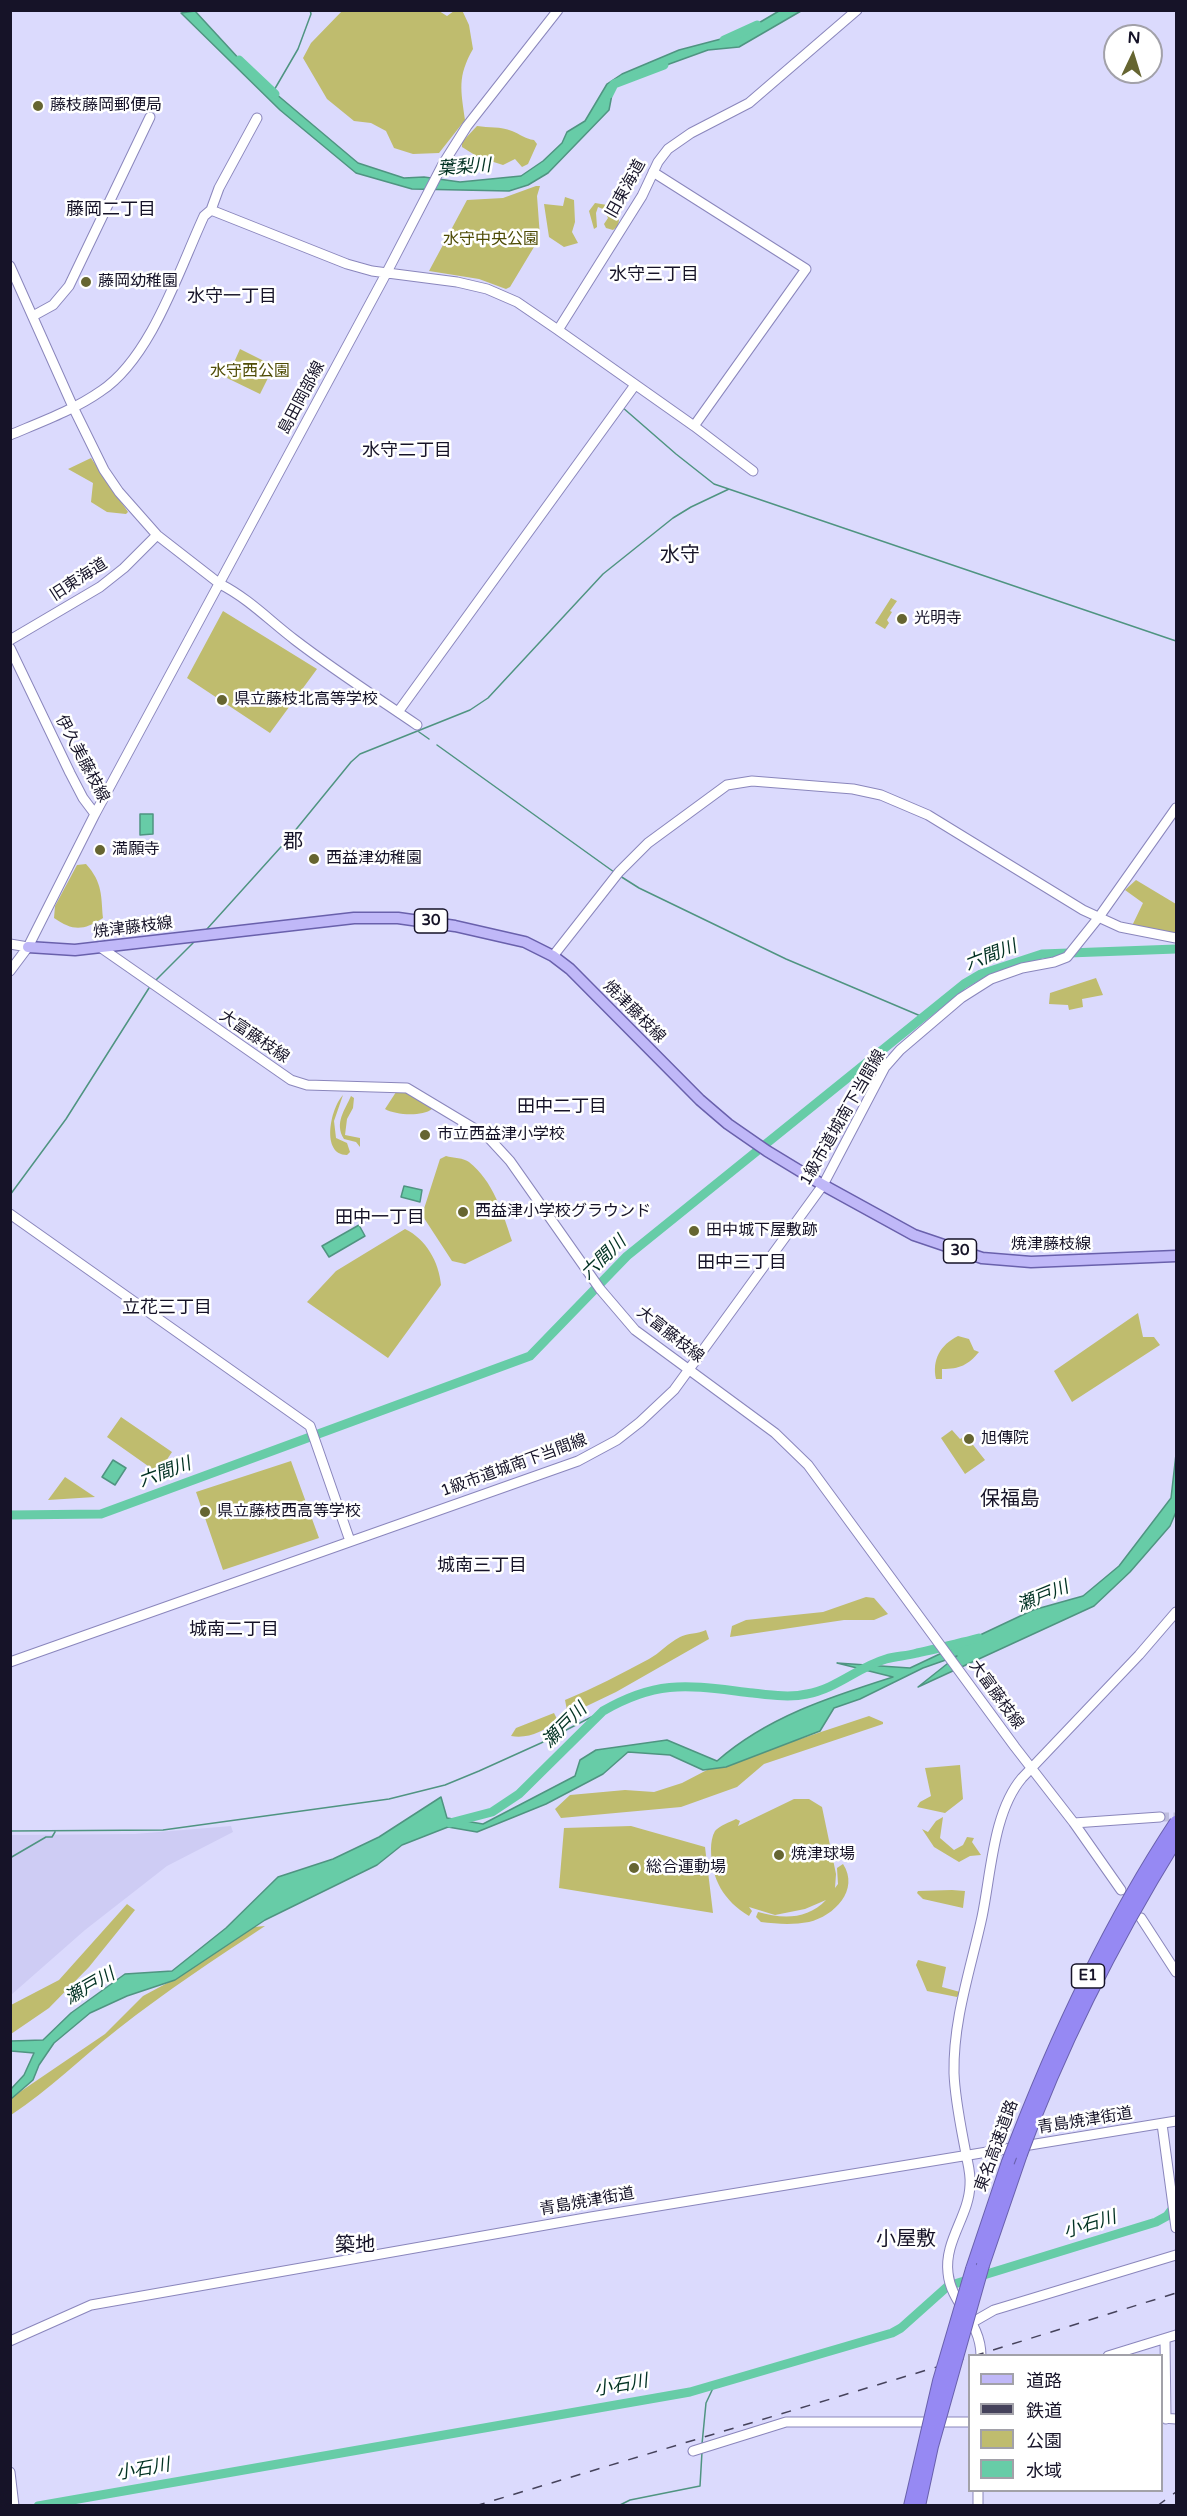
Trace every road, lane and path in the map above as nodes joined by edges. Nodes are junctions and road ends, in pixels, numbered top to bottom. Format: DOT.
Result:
graph roads {
  1 [pos="558,10"];
  2 [pos="857,10"];
  3 [pos="150,117"];
  4 [pos="257,118"];
  5 [pos="653,172"];
  6 [pos="211,210"];
  7 [pos="10,266"];
  8 [pos="387,272"];
  9 [pos="33,316"];
  10 [pos="558,330"];
  11 [pos="635,385"];
  12 [pos="73,407"];
  13 [pos="694,426"];
  14 [pos="10,435"];
  15 [pos="753,471"];
  16 [pos="157,535"];
  17 [pos="220,584"];
  18 [pos="10,640"];
  19 [pos="10,648"];
  20 [pos="398,712"];
  21 [pos="417,725"];
  22 [pos="1176,807"];
  23 [pos="95,814"];
  24 [pos="1100,916"];
  25 [pos="1176,938"];
  26 [pos="10,944"];
  27 [pos="28,947"];
  28 [pos="100,947"];
  29 [pos="553,956"];
  30 [pos="10,971"];
  31 [pos="823,1185"];
  32 [pos="10,1214"];
  33 [pos="1176,1256"];
  34 [pos="689,1371"];
  35 [pos="350,1541"];
  36 [pos="1176,1612"];
  37 [pos="10,1662"];
  38 [pos="1032,1768"];
  39 [pos="1160,1817"];
  40 [pos="1176,1822"];
  41 [pos="1074,1823"];
  42 [pos="1176,1840"];
  43 [pos="1121,1890"];
  44 [pos="1141,1918"];
  45 [pos="1176,1972"];
  46 [pos="1176,2121"];
  47 [pos="1162,2124"];
  48 [pos="966,2154"];
  49 [pos="1176,2228"];
  50 [pos="1176,2255"];
  51 [pos="977,2267"];
  52 [pos="973,2322"];
  53 [pos="1176,2335"];
  54 [pos="1165,2338"];
  55 [pos="10,2341"];
  56 [pos="981,2354"];
  57 [pos="1111,2354"];
  58 [pos="1164,2418"];
  59 [pos="1176,2419"];
  60 [pos="968,2422"];
  61 [pos="693,2451"];
  62 [pos="10,2472"];
  63 [pos="14,2505"];
  64 [pos="909,2505"];
  65 [pos="919,2505"];
  1 -- 8 [label="street, 島田岡部線"];
  2 -- 5 [label="street, 旧東海道"];
  3 -- 9 [label="street"];
  4 -- 6 [label="street"];
  5 -- 10 [label="street, 旧東海道"];
  5 -- 13 [label="street"];
  6 -- 8 [label="street"];
  6 -- 12 [label="street"];
  7 -- 9 [label="street"];
  8 -- 10 [label="street"];
  8 -- 17 [label="street, 島田岡部線"];
  9 -- 12 [label="street"];
  10 -- 11 [label="street"];
  11 -- 13 [label="street"];
  11 -- 20 [label="street"];
  12 -- 14 [label="street"];
  12 -- 16 [label="street"];
  13 -- 15 [label="street"];
  16 -- 17 [label="street"];
  16 -- 18 [label="street, 旧東海道"];
  17 -- 20 [label="street"];
  17 -- 23 [label="street, 島田岡部線"];
  19 -- 23 [label="street, 伊久美藤枝線"];
  20 -- 21 [label="street"];
  22 -- 24 [label="street, 1級市道城南下当間線"];
  23 -- 27 [label="street, 伊久美藤枝線"];
  24 -- 25 [label="street"];
  24 -- 29 [label="street"];
  24 -- 31 [label="street, 1級市道城南下当間線"];
  26 -- 27 [label="street"];
  27 -- 28 [label="main road, 焼津藤枝線 / 30"];
  27 -- 30 [label="street, 伊久美藤枝線"];
  28 -- 29 [label="main road, 焼津藤枝線 / 30"];
  28 -- 34 [label="street, 大富藤枝線"];
  29 -- 31 [label="main road, 焼津藤枝線 / 30"];
  31 -- 33 [label="main road, 焼津藤枝線 / 30"];
  31 -- 34 [label="street, 1級市道城南下当間線"];
  32 -- 35 [label="street"];
  34 -- 35 [label="street, 1級市道城南下当間線"];
  34 -- 38 [label="street, 大富藤枝線"];
  35 -- 37 [label="street, 1級市道城南下当間線"];
  36 -- 38 [label="street"];
  38 -- 41 [label="street, 大富藤枝線"];
  38 -- 48 [label="street"];
  39 -- 41 [label="street"];
  40 -- 51 [label="highway, 東名高速道路 / E1, bridge"];
  41 -- 43 [label="street, 大富藤枝線"];
  42 -- 51 [label="highway, 東名高速道路 / E1, bridge"];
  44 -- 45 [label="street"];
  46 -- 47 [label="street, 青島焼津街道"];
  47 -- 48 [label="street, 青島焼津街道"];
  47 -- 49 [label="street"];
  48 -- 52 [label="street"];
  48 -- 55 [label="street, 青島焼津街道"];
  50 -- 52 [label="street"];
  51 -- 64 [label="highway, 東名高速道路 / E1, bridge"];
  51 -- 65 [label="highway, 東名高速道路 / E1, bridge"];
  52 -- 56 [label="street"];
  53 -- 54 [label="street"];
  54 -- 57 [label="street"];
  54 -- 58 [label="street"];
  58 -- 59 [label="street"];
  60 -- 61 [label="street"];
  62 -- 63 [label="street"];
}
